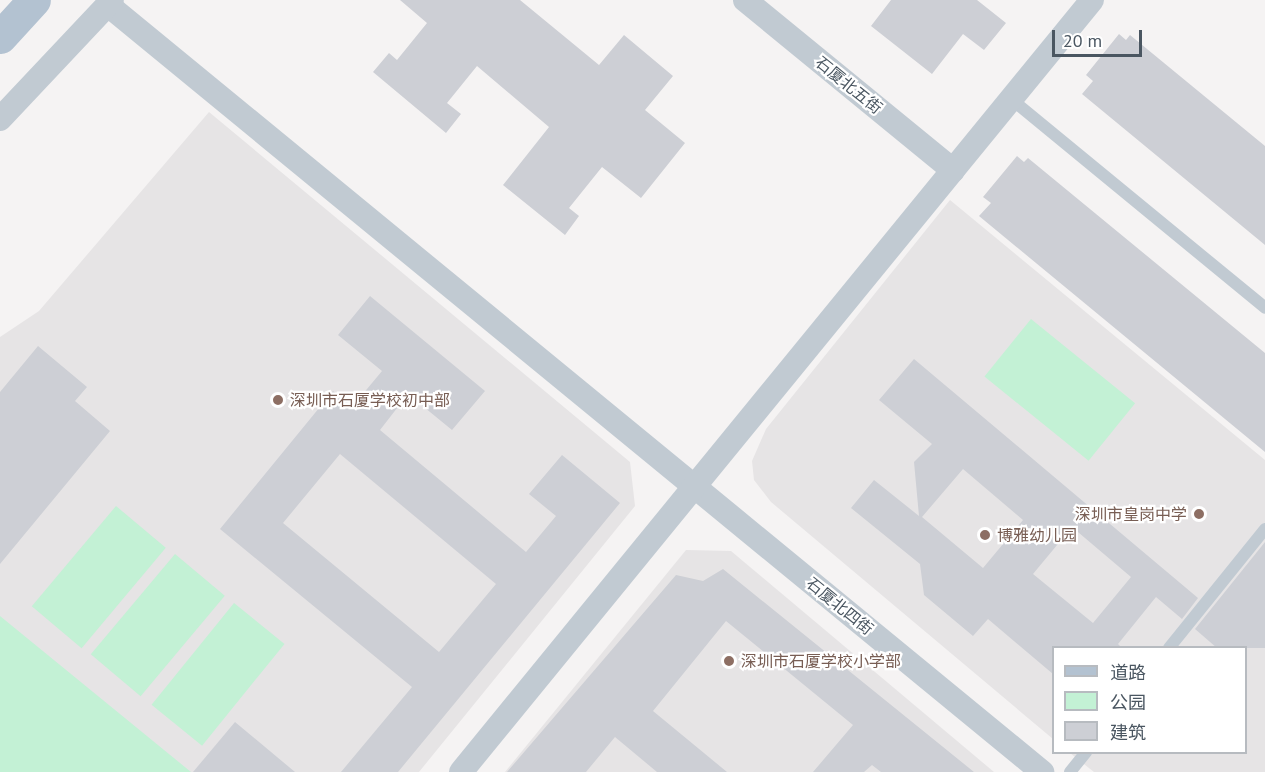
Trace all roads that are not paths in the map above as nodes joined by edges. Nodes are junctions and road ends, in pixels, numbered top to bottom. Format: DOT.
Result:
graph roads {
  1 [pos="34,0"];
  2 [pos="745,0"];
  3 [pos="1092,0"];
  4 [pos="110,3"];
  5 [pos="0,37"];
  6 [pos="1011,99"];
  7 [pos="0,119"];
  8 [pos="953,170"];
  9 [pos="1265,308"];
  10 [pos="694,487"];
  11 [pos="1265,530"];
  12 [pos="1171,646"];
  13 [pos="1085,754"];
  14 [pos="461,772"];
  15 [pos="1042,772"];
  16 [pos="1070,772"];
  1 -- 5 [label="main road"];
  2 -- 8 [label="street, 石厦北五街"];
  3 -- 6 [label="street"];
  4 -- 7 [label="street"];
  4 -- 10 [label="street, 石厦北四街"];
  6 -- 8 [label="street"];
  6 -- 9 [label="lane"];
  8 -- 10 [label="street"];
  10 -- 14 [label="street"];
  10 -- 15 [label="street, 石厦北四街"];
  11 -- 12 [label="lane"];
  13 -- 16 [label="lane"];
}
